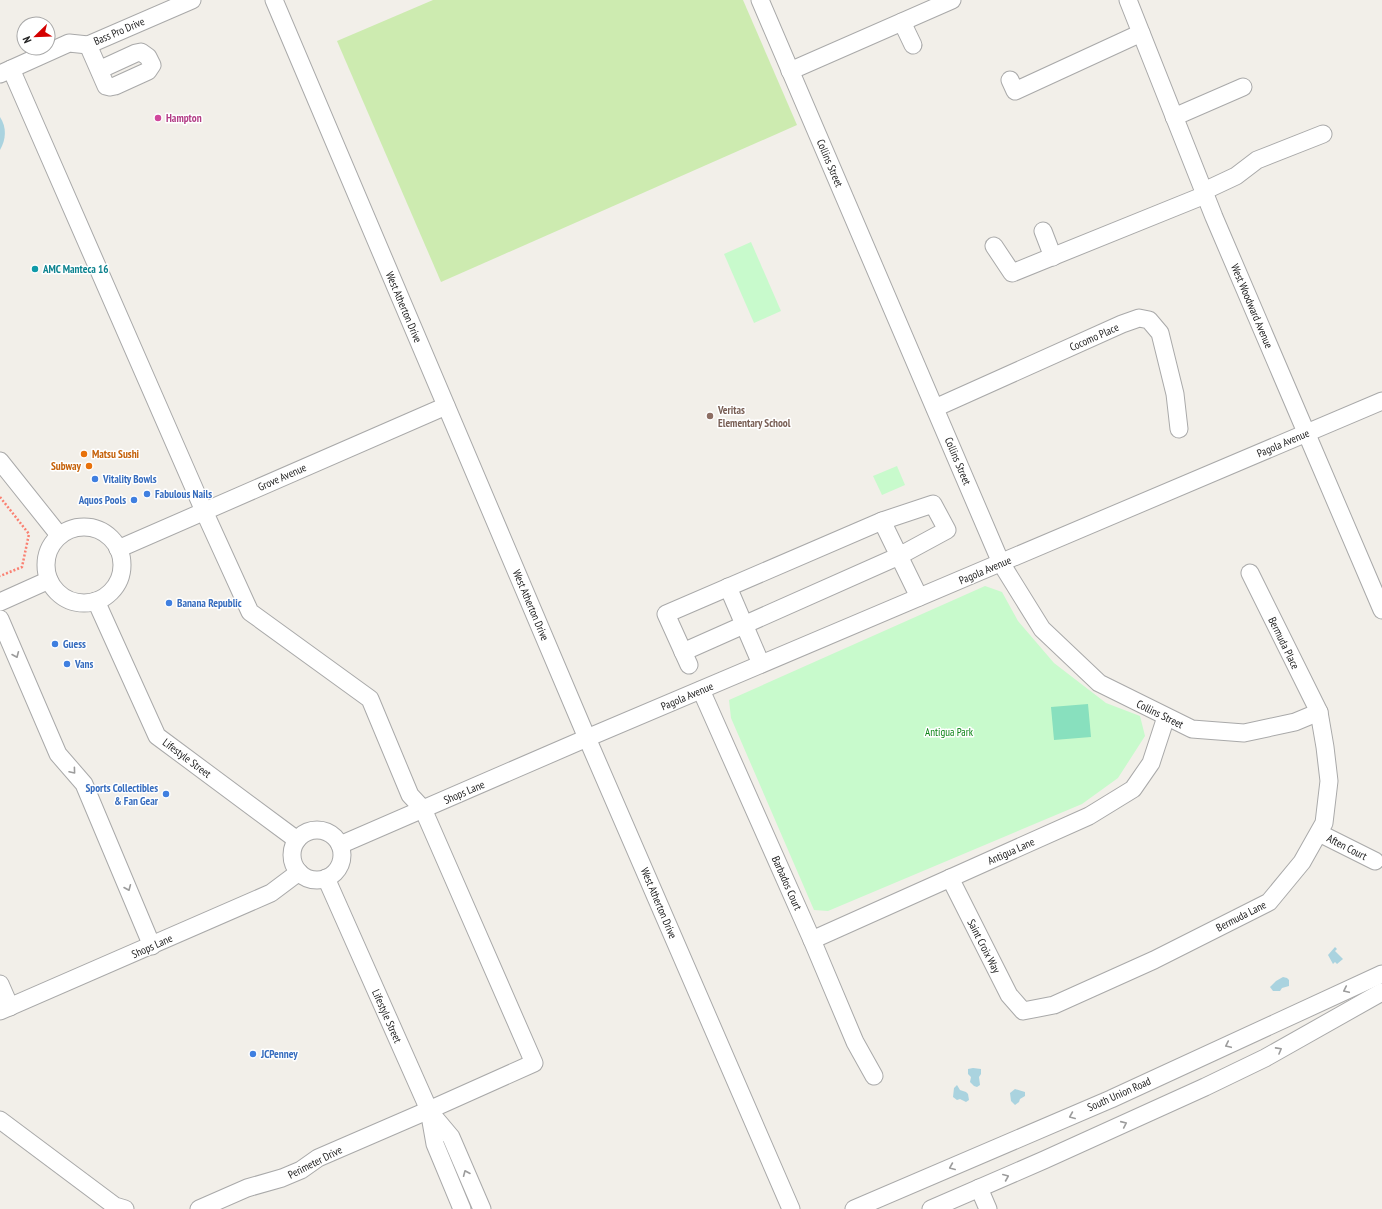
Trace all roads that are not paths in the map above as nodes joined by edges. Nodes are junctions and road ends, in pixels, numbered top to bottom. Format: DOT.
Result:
graph roads {
  1 [pos="192,0"];
  2 [pos="274,0"];
  3 [pos="760,0"];
  4 [pos="952,0"];
  5 [pos="1128,0"];
  6 [pos="902,22"];
  7 [pos="1141,33"];
  8 [pos="88,44"];
  9 [pos="913,45"];
  10 [pos="99,70"];
  11 [pos="6,71"];
  12 [pos="790,71"];
  13 [pos="1010,80"];
  14 [pos="1243,87"];
  15 [pos="1174,118"];
  16 [pos="1323,134"];
  17 [pos="1204,193"];
  18 [pos="1043,231"];
  19 [pos="994,246"];
  20 [pos="1052,257"];
  21 [pos="1382,400"];
  22 [pos="446,406"];
  23 [pos="935,408"];
  24 [pos="1179,429"];
  25 [pos="1307,433"];
  26 [pos="0,461"];
  27 [pos="204,511"];
  28 [pos="882,521"];
  29 [pos="59,535"];
  30 [pos="118,549"];
  31 [pos="899,556"];
  32 [pos="1002,562"];
  33 [pos="1250,573"];
  34 [pos="49,580"];
  35 [pos="728,587"];
  36 [pos="919,598"];
  37 [pos="96,601"];
  38 [pos="0,602"];
  39 [pos="1382,610"];
  40 [pos="0,620"];
  41 [pos="744,625"];
  42 [pos="761,664"];
  43 [pos="701,690"];
  44 [pos="1318,712"];
  45 [pos="1166,717"];
  46 [pos="587,738"];
  47 [pos="423,809"];
  48 [pos="1319,833"];
  49 [pos="297,840"];
  50 [pos="340,845"];
  51 [pos="1375,861"];
  52 [pos="299,872"];
  53 [pos="326,878"];
  54 [pos="950,878"];
  55 [pos="812,940"];
  56 [pos="152,946"];
  57 [pos="1382,974"];
  58 [pos="0,984"];
  59 [pos="1382,992"];
  60 [pos="5,1009"];
  61 [pos="1023,1011"];
  62 [pos="874,1076"];
  63 [pos="429,1110"];
  64 [pos="0,1120"];
  65 [pos="979,1188"];
  66 [pos="125,1209"];
  67 [pos="199,1209"];
  68 [pos="462,1209"];
  69 [pos="482,1209"];
  70 [pos="791,1209"];
  71 [pos="854,1209"];
  72 [pos="931,1209"];
  73 [pos="988,1209"];
  1 -- 8 [label="street, Bass Pro Drive"];
  2 -- 22 [label="street, West Atherton Drive"];
  3 -- 12 [label="street, Collins Street"];
  4 -- 6 [label="street"];
  5 -- 7 [label="street, West Woodward Avenue"];
  6 -- 9 [label="street"];
  6 -- 12 [label="street"];
  7 -- 13 [label="street"];
  7 -- 15 [label="street, West Woodward Avenue"];
  8 -- 10 [label="street"];
  8 -- 11 [label="street, Bass Pro Drive"];
  11 -- 27 [label="street"];
  12 -- 23 [label="street, Collins Street"];
  14 -- 15 [label="street"];
  15 -- 17 [label="street, West Woodward Avenue"];
  16 -- 17 [label="street"];
  17 -- 20 [label="street"];
  17 -- 25 [label="street, West Woodward Avenue"];
  18 -- 20 [label="street"];
  19 -- 20 [label="street"];
  21 -- 25 [label="street, Pagola Avenue"];
  22 -- 27 [label="street, Grove Avenue"];
  22 -- 46 [label="street, West Atherton Drive"];
  23 -- 24 [label="street, Cocomo Place"];
  23 -- 32 [label="street, Collins Street"];
  25 -- 32 [label="street, Pagola Avenue"];
  25 -- 39 [label="street, West Woodward Avenue"];
  26 -- 29 [label="street"];
  27 -- 30 [label="street, Grove Avenue"];
  27 -- 47 [label="street"];
  28 -- 31 [label="street"];
  28 -- 31 [label="street"];
  28 -- 35 [label="street"];
  29 -- 30 [label="street"];
  29 -- 34 [label="street"];
  30 -- 37 [label="street"];
  31 -- 36 [label="street"];
  31 -- 41 [label="street"];
  32 -- 36 [label="street, Pagola Avenue"];
  32 -- 45 [label="street, Collins Street"];
  33 -- 44 [label="street, Bermuda Place"];
  34 -- 37 [label="street"];
  34 -- 38 [label="street"];
  35 -- 41 [label="street"];
  35 -- 41 [label="street"];
  36 -- 42 [label="street, Pagola Avenue"];
  37 -- 49 [label="street, Lifestyle Street"];
  40 -- 56 [label="street, one-way"];
  41 -- 42 [label="street"];
  42 -- 43 [label="street, Pagola Avenue"];
  43 -- 46 [label="street, Pagola Avenue"];
  43 -- 55 [label="street, Barbados Court"];
  44 -- 45 [label="street, Collins Street"];
  44 -- 48 [label="street, Bermuda Lane"];
  45 -- 54 [label="street, Antigua Lane"];
  46 -- 47 [label="street, Shops Lane"];
  46 -- 70 [label="street, West Atherton Drive"];
  47 -- 50 [label="street, Shops Lane"];
  47 -- 63 [label="street, Perimeter Drive"];
  48 -- 51 [label="street, Aften Court"];
  48 -- 61 [label="street, Bermuda Lane"];
  49 -- 50 [label="street"];
  49 -- 52 [label="street"];
  50 -- 53 [label="street"];
  52 -- 53 [label="street"];
  52 -- 56 [label="street, Shops Lane"];
  53 -- 63 [label="street, Lifestyle Street"];
  54 -- 55 [label="street, Antigua Lane"];
  54 -- 61 [label="street, Saint Croix Way"];
  55 -- 62 [label="street, Barbados Court"];
  56 -- 60 [label="street, Shops Lane"];
  57 -- 71 [label="street, South Union Road, one-way"];
  58 -- 60 [label="street"];
  65 -- 59 [label="street, one-way"];
  63 -- 67 [label="street, Perimeter Drive"];
  63 -- 68 [label="street, Lifestyle Street"];
  69 -- 63 [label="street, Lifestyle Street, one-way"];
  64 -- 66 [label="street"];
  65 -- 72 [label="street"];
  65 -- 73 [label="street"];
}
